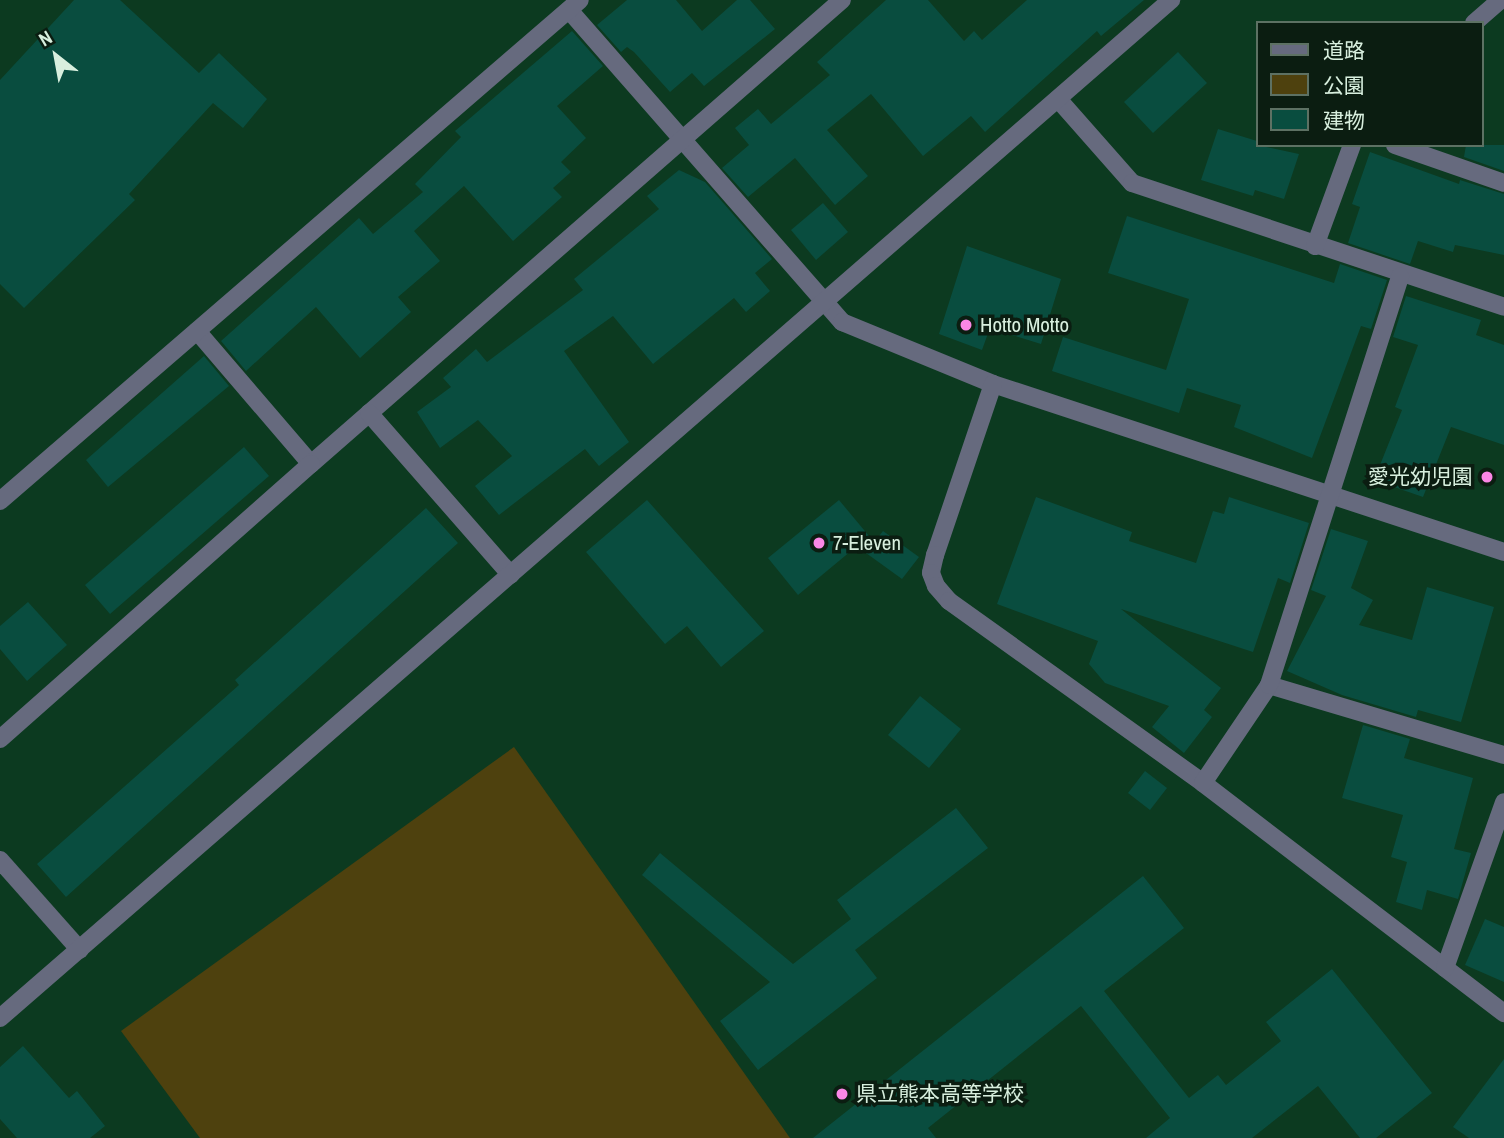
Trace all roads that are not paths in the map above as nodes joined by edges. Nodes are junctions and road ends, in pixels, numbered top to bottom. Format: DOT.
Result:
graph roads {
  1 [pos="842,0"];
  2 [pos="1171,0"];
  3 [pos="1500,0"];
  4 [pos="574,5"];
  5 [pos="1476,21"];
  6 [pos="1058,99"];
  7 [pos="681,139"];
  8 [pos="1351,147"];
  9 [pos="1401,147"];
  10 [pos="1504,183"];
  11 [pos="1315,246"];
  12 [pos="1400,276"];
  13 [pos="826,304"];
  14 [pos="1504,307"];
  15 [pos="197,331"];
  16 [pos="993,384"];
  17 [pos="369,413"];
  18 [pos="311,464"];
  19 [pos="1332,493"];
  20 [pos="0,501"];
  21 [pos="1504,552"];
  22 [pos="511,575"];
  23 [pos="1269,685"];
  24 [pos="0,739"];
  25 [pos="1504,755"];
  26 [pos="1203,783"];
  27 [pos="1504,803"];
  28 [pos="0,860"];
  29 [pos="80,950"];
  30 [pos="1446,968"];
  31 [pos="1504,1013"];
  32 [pos="0,1018"];
  1 -- 7 [label="street"];
  2 -- 6 [label="street"];
  3 -- 5 [label="street"];
  4 -- 7 [label="street"];
  4 -- 15 [label="street"];
  6 -- 11 [label="street"];
  6 -- 13 [label="street"];
  7 -- 13 [label="street"];
  7 -- 17 [label="street"];
  8 -- 11 [label="street"];
  9 -- 10 [label="street"];
  11 -- 12 [label="street"];
  12 -- 14 [label="street"];
  12 -- 19 [label="street"];
  13 -- 16 [label="street"];
  13 -- 22 [label="street"];
  15 -- 18 [label="street"];
  15 -- 20 [label="street"];
  16 -- 19 [label="street"];
  16 -- 26 [label="street"];
  17 -- 18 [label="street"];
  17 -- 22 [label="street"];
  18 -- 24 [label="street"];
  19 -- 21 [label="street"];
  19 -- 23 [label="street"];
  22 -- 29 [label="street"];
  23 -- 25 [label="street"];
  23 -- 26 [label="street"];
  26 -- 30 [label="street"];
  27 -- 30 [label="street"];
  28 -- 29 [label="street"];
  29 -- 32 [label="street"];
  30 -- 31 [label="street"];
}
